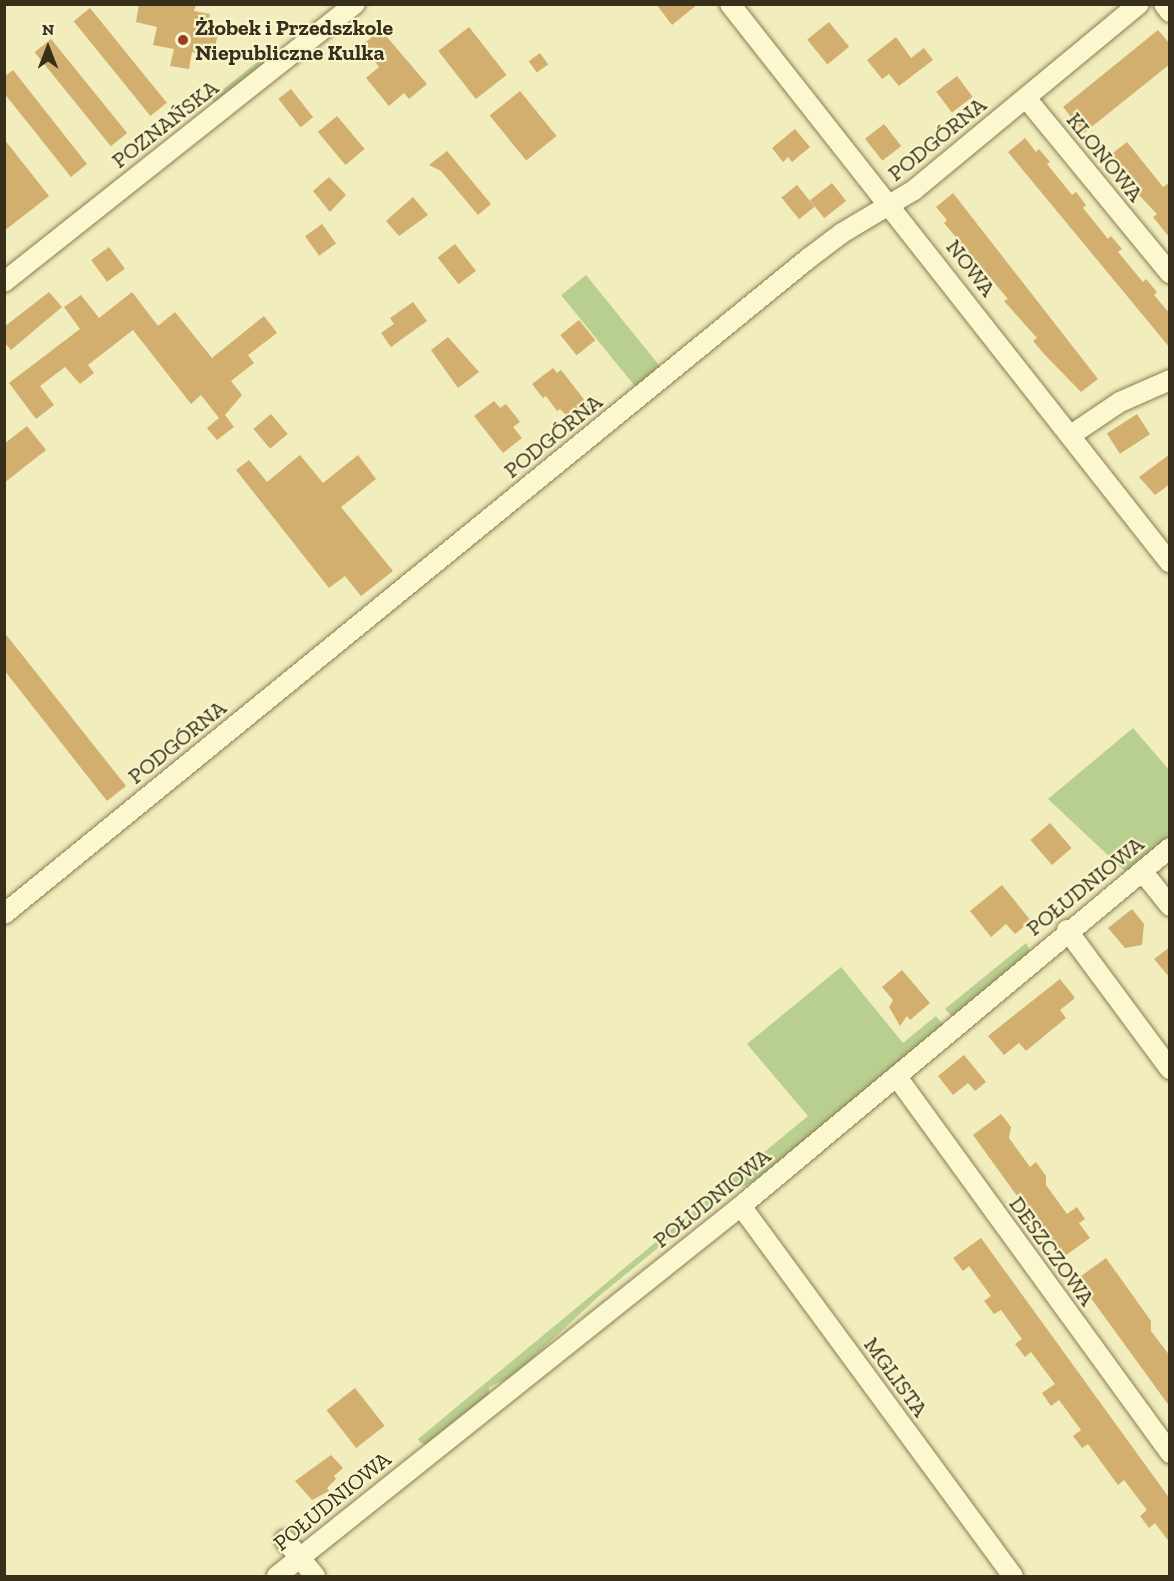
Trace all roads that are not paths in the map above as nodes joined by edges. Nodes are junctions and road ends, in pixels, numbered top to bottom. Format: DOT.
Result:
graph roads {
  1 [pos="355,4"];
  2 [pos="730,4"];
  3 [pos="1139,4"];
  4 [pos="1164,4"];
  5 [pos="1170,12"];
  6 [pos="1026,98"];
  7 [pos="892,205"];
  8 [pos="1170,273"];
  9 [pos="4,282"];
  10 [pos="1170,380"];
  11 [pos="1071,435"];
  12 [pos="1170,563"];
  13 [pos="1170,848"];
  14 [pos="1142,871"];
  15 [pos="1170,906"];
  16 [pos="4,914"];
  17 [pos="1067,930"];
  18 [pos="1170,1069"];
  19 [pos="897,1077"];
  20 [pos="741,1206"];
  21 [pos="1170,1453"];
  22 [pos="285,1540"];
  23 [pos="300,1557"];
  24 [pos="277,1576"];
  25 [pos="315,1576"];
  26 [pos="1013,1576"];
  1 -- 9 [label="street, POZNAŃSKA"];
  2 -- 7 [label="street, NOWA"];
  3 -- 6 [label="street, PODGÓRNA"];
  4 -- 5 [label="street"];
  6 -- 7 [label="street, PODGÓRNA"];
  6 -- 8 [label="street, KLONOWA"];
  7 -- 11 [label="street, NOWA"];
  7 -- 16 [label="street, PODGÓRNA"];
  10 -- 11 [label="street"];
  11 -- 12 [label="street, NOWA"];
  13 -- 14 [label="street, POŁUDNIOWA"];
  14 -- 15 [label="street"];
  14 -- 17 [label="street, POŁUDNIOWA"];
  17 -- 18 [label="street"];
  17 -- 19 [label="street, POŁUDNIOWA"];
  19 -- 20 [label="street, POŁUDNIOWA"];
  19 -- 21 [label="street, DESZCZOWA"];
  20 -- 23 [label="street, POŁUDNIOWA"];
  20 -- 26 [label="street, MGLISTA"];
  22 -- 23 [label="street"];
  23 -- 24 [label="street, POŁUDNIOWA"];
  23 -- 25 [label="street"];
}
